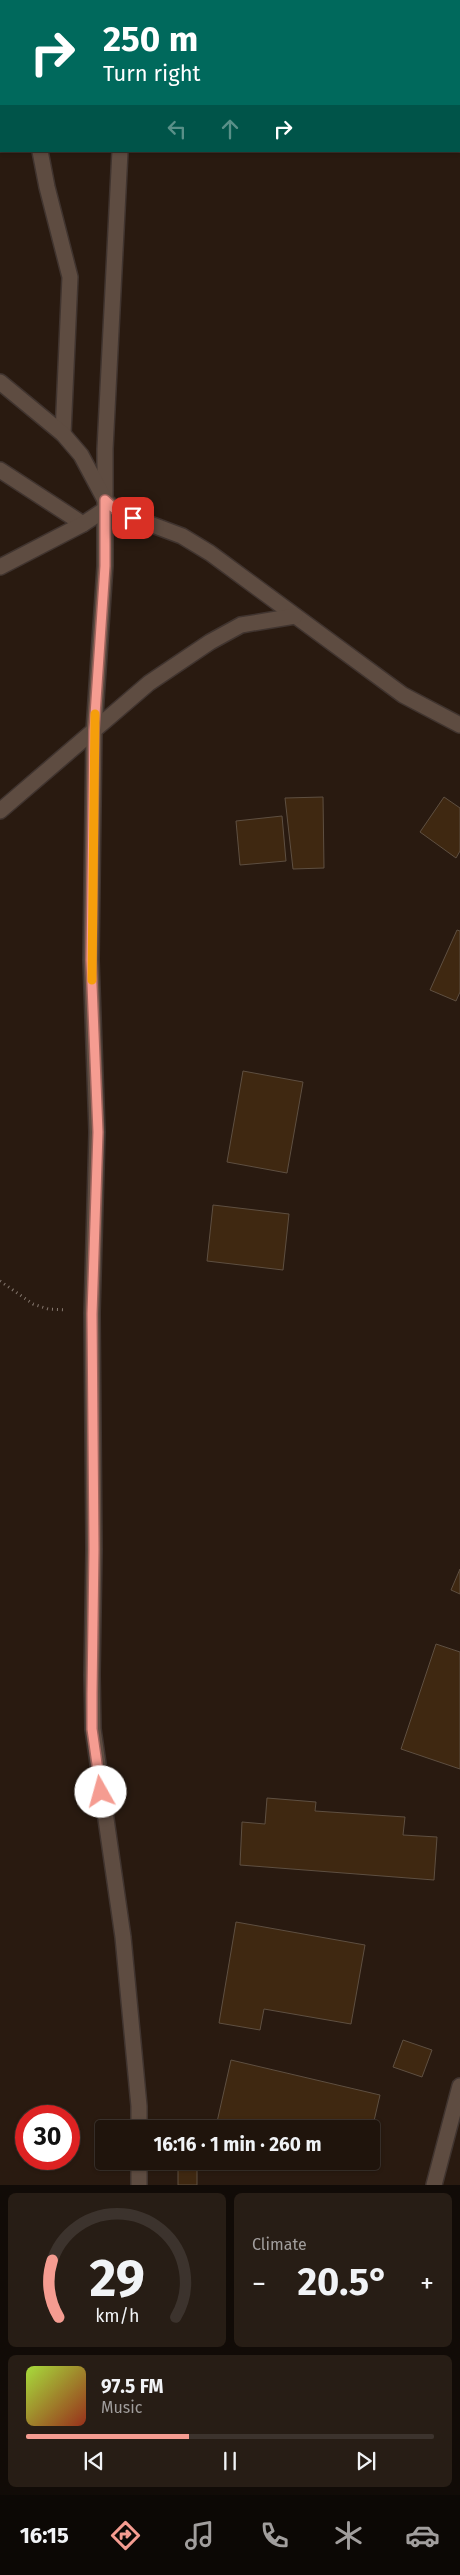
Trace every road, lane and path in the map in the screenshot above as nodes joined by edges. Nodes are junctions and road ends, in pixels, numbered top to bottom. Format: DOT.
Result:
graph roads {
  1 [pos="40,152"];
  2 [pos="120,152"];
  3 [pos="0,382"];
  4 [pos="63,434"];
  5 [pos="0,470"];
  6 [pos="105,505"];
  7 [pos="83,524"];
  8 [pos="0,567"];
  9 [pos="295,616"];
  10 [pos="460,724"];
  11 [pos="94,730"];
  12 [pos="0,811"];
  13 [pos="0,1281"];
  14 [pos="92,1314"];
  15 [pos="460,2086"];
  16 [pos="139,2120"];
  17 [pos="139,2170"];
  18 [pos="139,2185"];
  19 [pos="434,2185"];
  1 -- 4 [label="street"];
  2 -- 6 [label="street"];
  3 -- 4 [label="street"];
  4 -- 6 [label="street"];
  5 -- 7 [label="street"];
  6 -- 7 [label="street"];
  6 -- 9 [label="street"];
  6 -- 11 [label="street"];
  7 -- 8 [label="street"];
  9 -- 10 [label="street"];
  9 -- 11 [label="street"];
  11 -- 12 [label="street"];
  11 -- 14 [label="street"];
  13 -- 14 [label="path"];
  14 -- 16 [label="street"];
  15 -- 19 [label="street"];
  17 -- 18 [label="street"];
}
